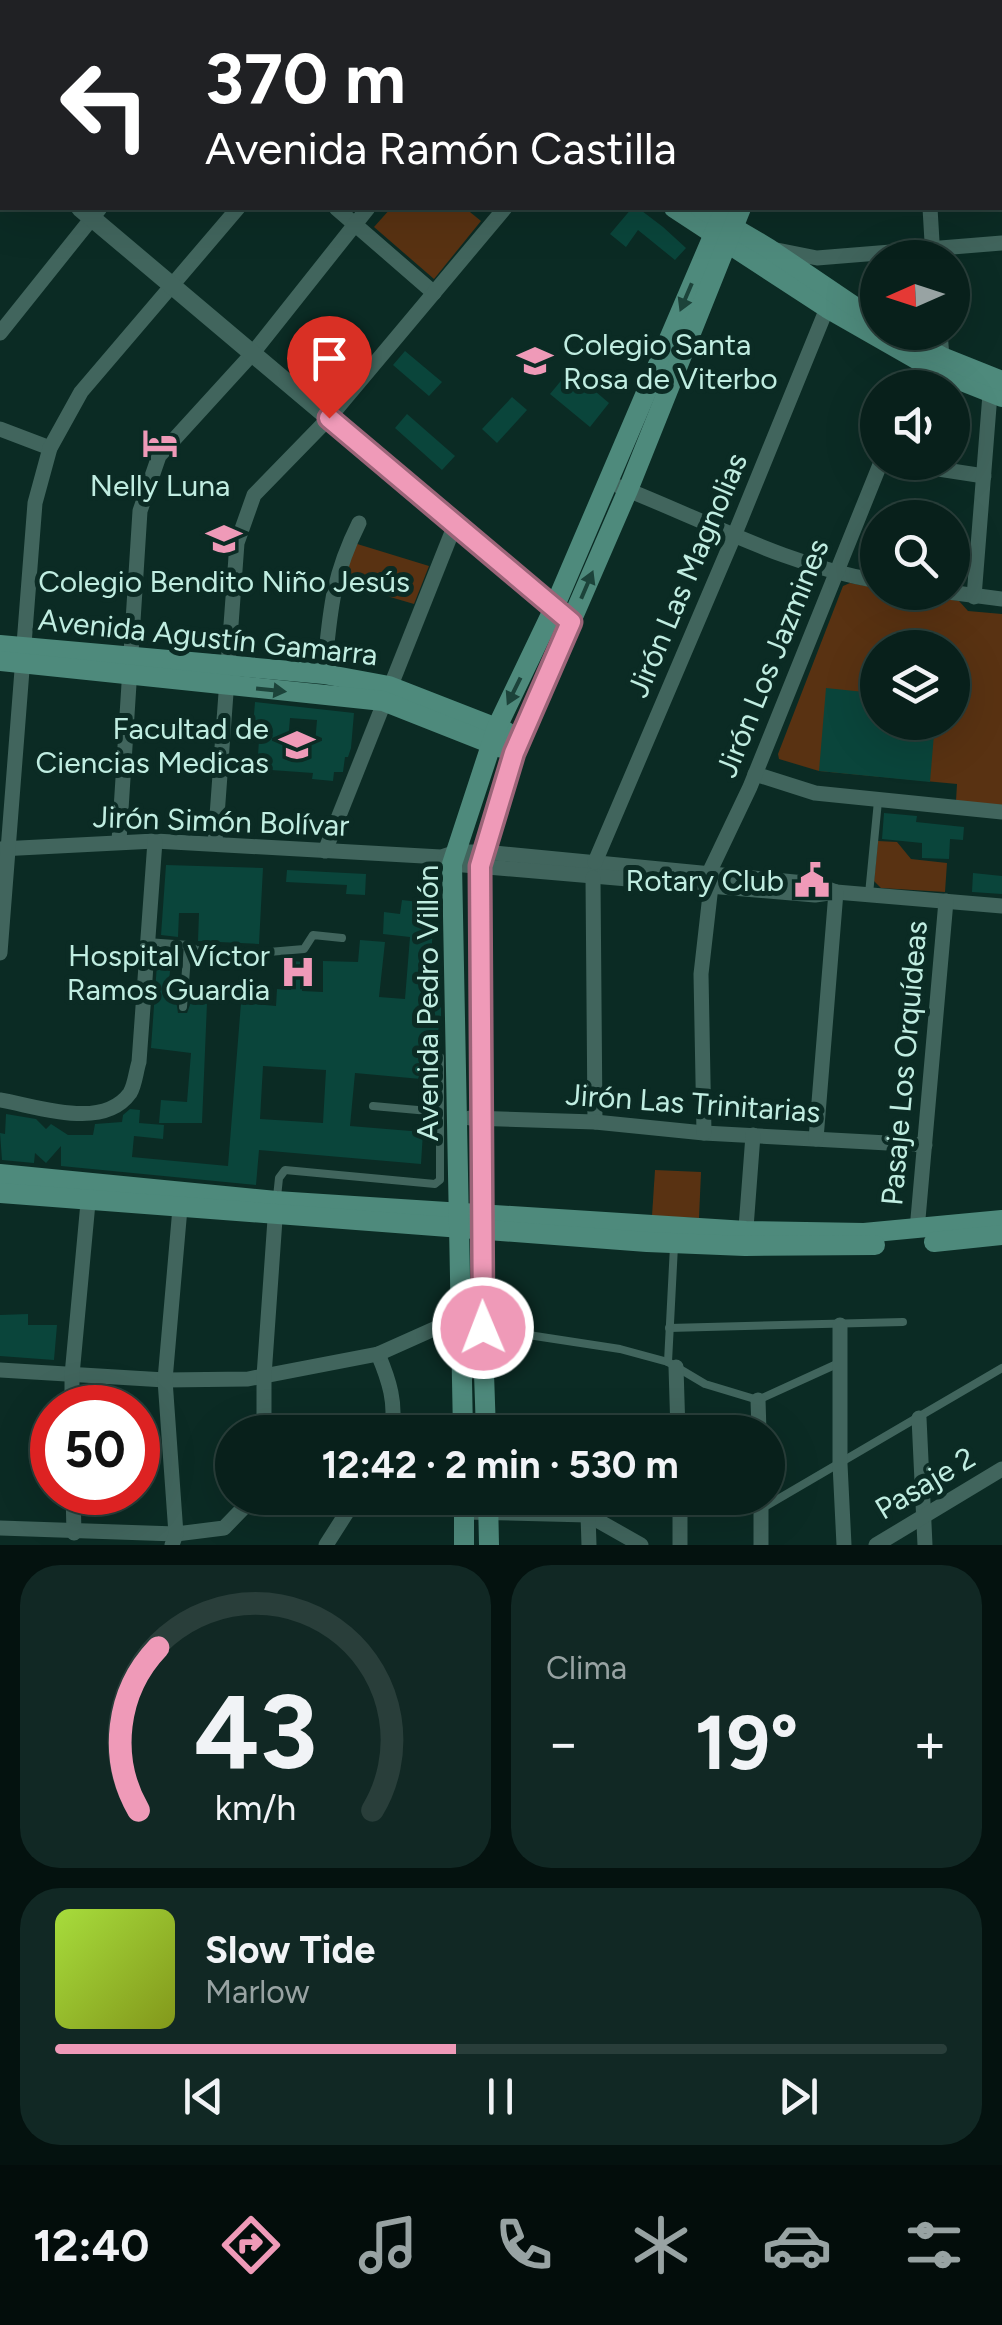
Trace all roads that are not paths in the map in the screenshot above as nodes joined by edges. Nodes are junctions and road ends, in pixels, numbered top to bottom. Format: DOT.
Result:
graph roads {
  1 [pos="236,210"];
  2 [pos="338,210"];
  3 [pos="366,210"];
  4 [pos="503,210"];
  5 [pos="683,210"];
  6 [pos="930,210"];
  7 [pos="90,211"];
  8 [pos="726,220"];
  9 [pos="354,223"];
  10 [pos="932,240"];
  11 [pos="1002,243"];
  12 [pos="768,248"];
  13 [pos="970,248"];
  14 [pos="860,257"];
  15 [pos="170,283"];
  16 [pos="434,293"];
  17 [pos="827,308"];
  18 [pos="860,309"];
  19 [pos="0,333"];
  20 [pos="921,350"];
  21 [pos="936,350"];
  22 [pos="252,354"];
  23 [pos="934,360"];
  24 [pos="927,370"];
  25 [pos="998,391"];
  26 [pos="329,418"];
  27 [pos="0,429"];
  28 [pos="50,448"];
  29 [pos="970,474"];
  30 [pos="984,476"];
  31 [pos="874,480"];
  32 [pos="607,482"];
  33 [pos="628,490"];
  34 [pos="456,522"];
  35 [pos="360,523"];
  36 [pos="734,536"];
  37 [pos="837,574"];
  38 [pos="860,578"];
  39 [pos="970,596"];
  40 [pos="974,597"];
  41 [pos="1002,599"];
  42 [pos="554,608"];
  43 [pos="571,622"];
  44 [pos="0,645"];
  45 [pos="25,656"];
  46 [pos="0,661"];
  47 [pos="128,666"];
  48 [pos="324,674"];
  49 [pos="230,676"];
  50 [pos="386,694"];
  51 [pos="493,735"];
  52 [pos="517,745"];
  53 [pos="756,774"];
  54 [pos="878,801"];
  55 [pos="1002,812"];
  56 [pos="119,841"];
  57 [pos="155,841"];
  58 [pos="216,843"];
  59 [pos="5,848"];
  60 [pos="325,850"];
  61 [pos="449,858"];
  62 [pos="482,859"];
  63 [pos="594,870"];
  64 [pos="710,879"];
  65 [pos="836,892"];
  66 [pos="869,894"];
  67 [pos="946,901"];
  68 [pos="1002,906"];
  69 [pos="342,938"];
  70 [pos="147,942"];
  71 [pos="480,943"];
  72 [pos="453,944"];
  73 [pos="188,945"];
  74 [pos="0,954"];
  75 [pos="183,1008"];
  76 [pos="455,1029"];
  77 [pos="481,1029"];
  78 [pos="440,1057"];
  79 [pos="0,1100"];
  80 [pos="373,1106"];
  81 [pos="448,1114"];
  82 [pos="482,1118"];
  83 [pos="595,1122"];
  84 [pos="704,1133"];
  85 [pos="753,1136"];
  86 [pos="816,1139"];
  87 [pos="925,1145"];
  88 [pos="0,1174"];
  89 [pos="0,1192"];
  90 [pos="89,1192"];
  91 [pos="180,1208"];
  92 [pos="276,1208"];
  93 [pos="1002,1220"];
  94 [pos="459,1222"];
  95 [pos="483,1223"];
  96 [pos="917,1230"];
  97 [pos="675,1235"];
  98 [pos="1002,1235"];
  99 [pos="745,1239"];
  100 [pos="476,1320"];
  101 [pos="902,1322"];
  102 [pos="840,1326"];
  103 [pos="670,1328"];
  104 [pos="378,1354"];
  105 [pos="840,1363"];
  106 [pos="672,1364"];
  107 [pos="1002,1368"];
  108 [pos="0,1370"];
  109 [pos="72,1374"];
  110 [pos="264,1376"];
  111 [pos="165,1380"];
  112 [pos="72,1385"];
  113 [pos="758,1400"];
  114 [pos="264,1415"];
  115 [pos="394,1415"];
  116 [pos="465,1415"];
  117 [pos="484,1415"];
  118 [pos="676,1415"];
  119 [pos="758,1415"];
  120 [pos="919,1418"];
  121 [pos="840,1464"];
  122 [pos="1002,1470"];
  123 [pos="785,1492"];
  124 [pos="924,1514"];
  125 [pos="74,1515"];
  126 [pos="237,1515"];
  127 [pos="345,1515"];
  128 [pos="464,1515"];
  129 [pos="489,1515"];
  130 [pos="588,1515"];
  131 [pos="680,1515"];
  132 [pos="761,1515"];
  133 [pos="0,1528"];
  134 [pos="74,1533"];
  135 [pos="174,1540"];
  136 [pos="326,1545"];
  137 [pos="464,1545"];
  138 [pos="489,1545"];
  139 [pos="589,1545"];
  140 [pos="641,1545"];
  141 [pos="680,1545"];
  142 [pos="760,1545"];
  143 [pos="844,1545"];
  144 [pos="876,1545"];
  145 [pos="925,1545"];
  1 -- 15 [label="street"];
  2 -- 9 [label="street"];
  3 -- 9 [label="street"];
  4 -- 16 [label="street"];
  5 -- 8 [label="main road"];
  6 -- 10 [label="street"];
  7 -- 15 [label="street"];
  7 -- 19 [label="street"];
  8 -- 12 [label="main road"];
  8 -- 17 [label="main road"];
  8 -- 32 [label="main road, Avenida Pedro Villón, one-way"];
  8 -- 33 [label="main road, Avenida Pedro Villón"];
  9 -- 16 [label="street"];
  9 -- 22 [label="street"];
  11 -- 13 [label="street"];
  12 -- 14 [label="street"];
  12 -- 18 [label="main road"];
  15 -- 22 [label="street"];
  15 -- 28 [label="street"];
  16 -- 26 [label="street"];
  17 -- 23 [label="main road"];
  17 -- 36 [label="street, Jirón Las Magnolias"];
  20 -- 23 [label="main road"];
  21 -- 23 [label="street"];
  22 -- 26 [label="street"];
  22 -- 47 [label="street"];
  23 -- 24 [label="street"];
  23 -- 25 [label="main road"];
  25 -- 30 [label="street"];
  26 -- 34 [label="street"];
  26 -- 49 [label="street"];
  27 -- 28 [label="street"];
  28 -- 45 [label="street"];
  29 -- 30 [label="street"];
  30 -- 40 [label="street"];
  31 -- 37 [label="street, Jirón Los Jazmines"];
  32 -- 33 [label="street"];
  32 -- 42 [label="main road, Avenida Pedro Villón"];
  33 -- 36 [label="street"];
  43 -- 33 [label="main road, Avenida Pedro Villón, one-way"];
  34 -- 42 [label="street"];
  34 -- 50 [label="street"];
  35 -- 48 [label="street"];
  36 -- 37 [label="street"];
  36 -- 63 [label="street, Jirón Las Magnolias"];
  37 -- 38 [label="street"];
  37 -- 53 [label="street, Jirón Los Jazmines"];
  39 -- 40 [label="street"];
  40 -- 41 [label="street"];
  42 -- 43 [label="street"];
  42 -- 51 [label="main road, Avenida Pedro Villón, one-way"];
  43 -- 52 [label="main road, Avenida Pedro Villón"];
  44 -- 45 [label="main road, Avenida Agustín Gamarra"];
  45 -- 46 [label="main road, Avenida Agustín Gamarra"];
  45 -- 47 [label="main road, Avenida Agustín Gamarra"];
  45 -- 59 [label="street"];
  47 -- 49 [label="main road, Avenida Agustín Gamarra"];
  47 -- 56 [label="street"];
  48 -- 49 [label="main road, Avenida Agustín Gamarra"];
  48 -- 50 [label="main road, Avenida Agustín Gamarra"];
  49 -- 50 [label="main road, Avenida Agustín Gamarra, one-way"];
  49 -- 58 [label="street"];
  50 -- 51 [label="main road, Avenida Agustín Gamarra"];
  50 -- 60 [label="street"];
  51 -- 52 [label="main road, Avenida Agustín Gamarra"];
  51 -- 61 [label="main road, Avenida Pedro Villón"];
  52 -- 62 [label="main road, Avenida Pedro Villón"];
  53 -- 54 [label="street"];
  53 -- 64 [label="street, Jirón Los Jazmines"];
  54 -- 55 [label="street"];
  54 -- 66 [label="lane"];
  56 -- 57 [label="street, Jirón Simón Bolívar"];
  56 -- 59 [label="street, Jirón Simón Bolívar"];
  57 -- 58 [label="street, Jirón Simón Bolívar"];
  57 -- 70 [label="street"];
  58 -- 60 [label="street, Jirón Simón Bolívar"];
  59 -- 74 [label="street"];
  60 -- 61 [label="street, Jirón Simón Bolívar"];
  61 -- 62 [label="street, Jirón Simón Bolívar"];
  61 -- 72 [label="main road, Avenida Pedro Villón"];
  62 -- 63 [label="street, Jirón Simón Bolívar"];
  62 -- 71 [label="main road, Avenida Pedro Villón"];
  63 -- 64 [label="street, Jirón Simón Bolívar"];
  63 -- 83 [label="street, Jirón Las Magnolias"];
  64 -- 65 [label="street, Jirón Simón Bolívar"];
  64 -- 84 [label="street, Jirón Los Jazmines"];
  65 -- 66 [label="street, Jirón Simón Bolívar"];
  65 -- 86 [label="street"];
  66 -- 67 [label="street, Jirón Simón Bolívar"];
  67 -- 68 [label="street, Jirón Simón Bolívar"];
  67 -- 87 [label="street, Pasaje Los Orquídeas"];
  69 -- 73 [label="lane"];
  70 -- 73 [label="lane"];
  70 -- 79 [label="street"];
  71 -- 72 [label="main road"];
  71 -- 77 [label="main road, Avenida Pedro Villón"];
  72 -- 76 [label="main road, Avenida Pedro Villón"];
  73 -- 75 [label="lane"];
  76 -- 77 [label="main road"];
  76 -- 81 [label="main road, Avenida Pedro Villón"];
  77 -- 82 [label="main road, Avenida Pedro Villón"];
  78 -- 81 [label="lane"];
  80 -- 81 [label="lane"];
  81 -- 82 [label="street, Jirón Las Trinitarias"];
  81 -- 92 [label="lane"];
  81 -- 94 [label="main road, Avenida Pedro Villón"];
  82 -- 83 [label="street, Jirón Las Trinitarias"];
  82 -- 95 [label="main road, Avenida Pedro Villón"];
  83 -- 84 [label="street, Jirón Las Trinitarias"];
  84 -- 85 [label="street, Jirón Las Trinitarias"];
  85 -- 86 [label="street, Jirón Las Trinitarias"];
  85 -- 99 [label="street"];
  86 -- 87 [label="street, Jirón Las Trinitarias"];
  87 -- 96 [label="street, Pasaje Los Orquídeas"];
  88 -- 90 [label="main road"];
  89 -- 90 [label="main road"];
  90 -- 91 [label="main road"];
  90 -- 92 [label="main road"];
  90 -- 109 [label="street"];
  91 -- 92 [label="main road"];
  91 -- 111 [label="street"];
  92 -- 94 [label="main road"];
  92 -- 110 [label="street"];
  93 -- 96 [label="main road"];
  94 -- 95 [label="main road"];
  94 -- 100 [label="main road, Avenida Pedro Villón"];
  95 -- 97 [label="main road"];
  95 -- 100 [label="main road, Avenida Pedro Villón"];
  96 -- 99 [label="main road"];
  97 -- 99 [label="main road"];
  97 -- 103 [label="lane"];
  98 -- 99 [label="main road"];
  100 -- 104 [label="street"];
  100 -- 106 [label="lane"];
  100 -- 116 [label="main road, Avenida Pedro Villón"];
  100 -- 117 [label="main road, Avenida Pedro Villón"];
  101 -- 102 [label="lane"];
  102 -- 103 [label="lane"];
  102 -- 105 [label="street"];
  103 -- 106 [label="lane"];
  104 -- 110 [label="street"];
  104 -- 115 [label="street"];
  105 -- 113 [label="lane"];
  105 -- 121 [label="street"];
  106 -- 113 [label="lane"];
  106 -- 118 [label="street"];
  107 -- 120 [label="lane"];
  108 -- 109 [label="street"];
  109 -- 111 [label="street"];
  109 -- 112 [label="street"];
  110 -- 111 [label="street"];
  110 -- 114 [label="street"];
  111 -- 135 [label="street"];
  113 -- 119 [label="street"];
  120 -- 121 [label="lane"];
  120 -- 124 [label="street"];
  121 -- 123 [label="lane"];
  121 -- 143 [label="street"];
  122 -- 124 [label="street, Pasaje 2"];
  124 -- 144 [label="street, Pasaje 2"];
  124 -- 145 [label="street"];
  125 -- 134 [label="street"];
  126 -- 135 [label="street"];
  127 -- 136 [label="street"];
  128 -- 137 [label="main road"];
  129 -- 138 [label="main road"];
  130 -- 139 [label="street"];
  130 -- 140 [label="street"];
  131 -- 141 [label="street"];
  132 -- 142 [label="street"];
  133 -- 134 [label="street"];
  134 -- 135 [label="street"];
}
